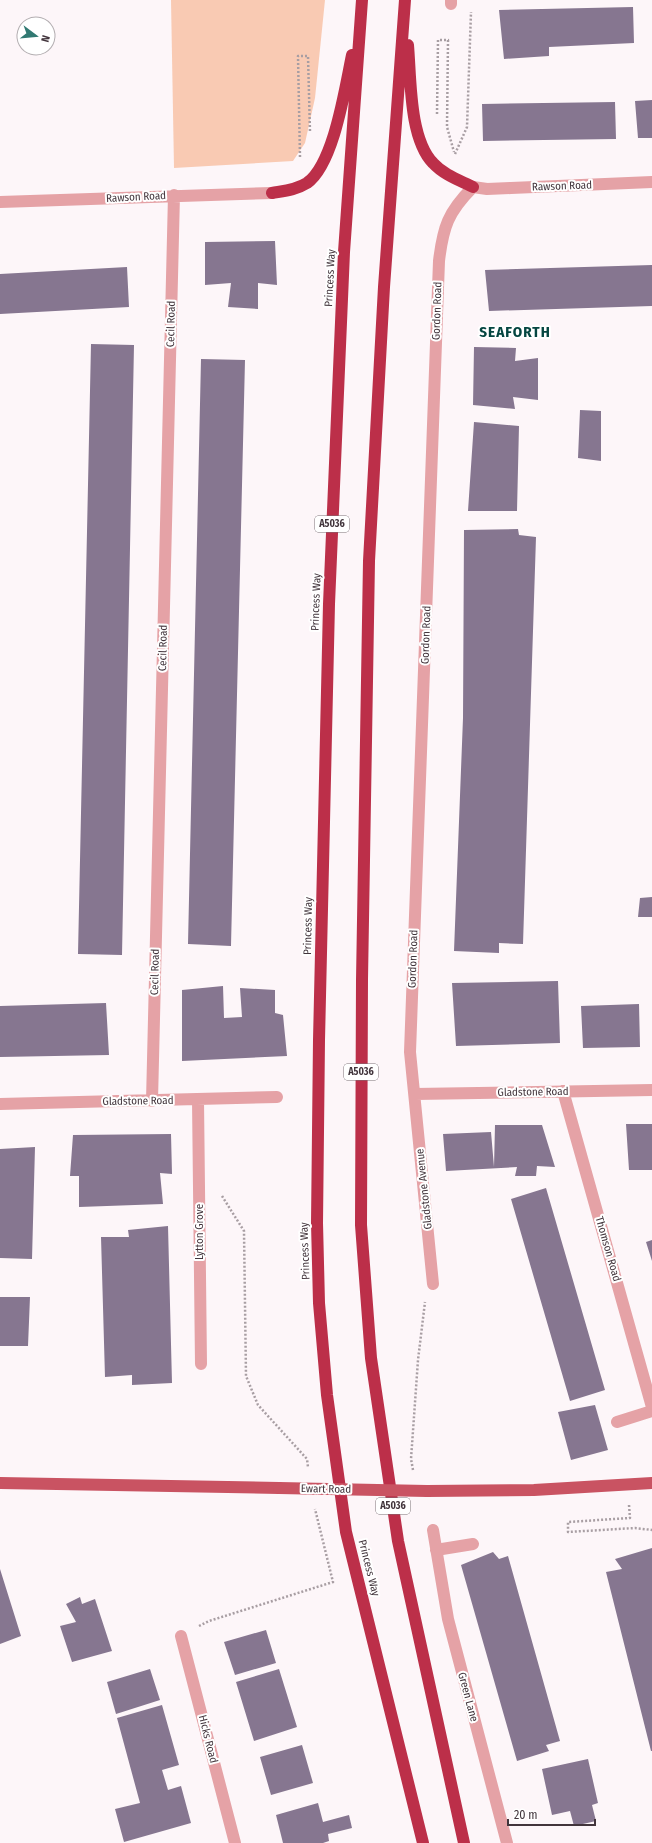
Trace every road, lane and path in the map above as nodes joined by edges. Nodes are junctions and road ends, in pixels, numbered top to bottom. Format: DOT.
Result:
graph roads {
  1 [pos="405,2"];
  2 [pos="362,5"];
  3 [pos="471,8"];
  4 [pos="437,118"];
  5 [pos="447,127"];
  6 [pos="310,132"];
  7 [pos="455,154"];
  8 [pos="300,158"];
  9 [pos="652,182"];
  10 [pos="473,186"];
  11 [pos="272,193"];
  12 [pos="174,195"];
  13 [pos="0,202"];
  14 [pos="652,1090"];
  15 [pos="563,1091"];
  16 [pos="415,1094"];
  17 [pos="277,1097"];
  18 [pos="198,1100"];
  19 [pos="152,1101"];
  20 [pos="0,1104"];
  21 [pos="199,1192"];
  22 [pos="433,1284"];
  23 [pos="200,1364"];
  24 [pos="652,1407"];
  25 [pos="652,1412"];
  26 [pos="617,1422"];
  27 [pos="307,1459"];
  28 [pos="413,1475"];
  29 [pos="0,1483"];
  30 [pos="652,1483"];
  31 [pos="630,1513"];
  32 [pos="317,1519"];
  33 [pos="433,1530"];
  34 [pos="652,1530"];
  35 [pos="473,1544"];
  36 [pos="436,1550"];
  37 [pos="181,1636"];
  38 [pos="235,1843"];
  39 [pos="423,1843"];
  40 [pos="464,1843"];
  41 [pos="507,1843"];
  1 -- 10 [label="highway"];
  1 -- 40 [label="highway, A5036"];
  2 -- 11 [label="highway"];
  2 -- 39 [label="highway, Princess Way / A5036"];
  3 -- 7 [label="path"];
  4 -- 5 [label="path"];
  6 -- 8 [label="path"];
  9 -- 10 [label="street, Rawson Road"];
  10 -- 16 [label="street, Gordon Road"];
  11 -- 12 [label="street, Rawson Road"];
  12 -- 13 [label="street, Rawson Road"];
  12 -- 19 [label="street, Cecil Road"];
  14 -- 15 [label="street, Gladstone Road"];
  15 -- 16 [label="street, Gladstone Road"];
  15 -- 24 [label="street, Thomson Road"];
  16 -- 22 [label="street, Gladstone Avenue"];
  17 -- 18 [label="street, Gladstone Road"];
  18 -- 19 [label="street, Gladstone Road"];
  18 -- 21 [label="street, Lytton Grove"];
  19 -- 20 [label="street, Gladstone Road"];
  21 -- 23 [label="street, Lytton Grove"];
  21 -- 27 [label="path"];
  22 -- 28 [label="path"];
  25 -- 26 [label="street"];
  29 -- 30 [label="main road, Ewart Road, bridge"];
  31 -- 34 [label="path"];
  32 -- 37 [label="path"];
  33 -- 36 [label="street, Green Lane"];
  35 -- 36 [label="street"];
  36 -- 41 [label="street, Green Lane"];
  37 -- 38 [label="street, Hicks Road"];
}
